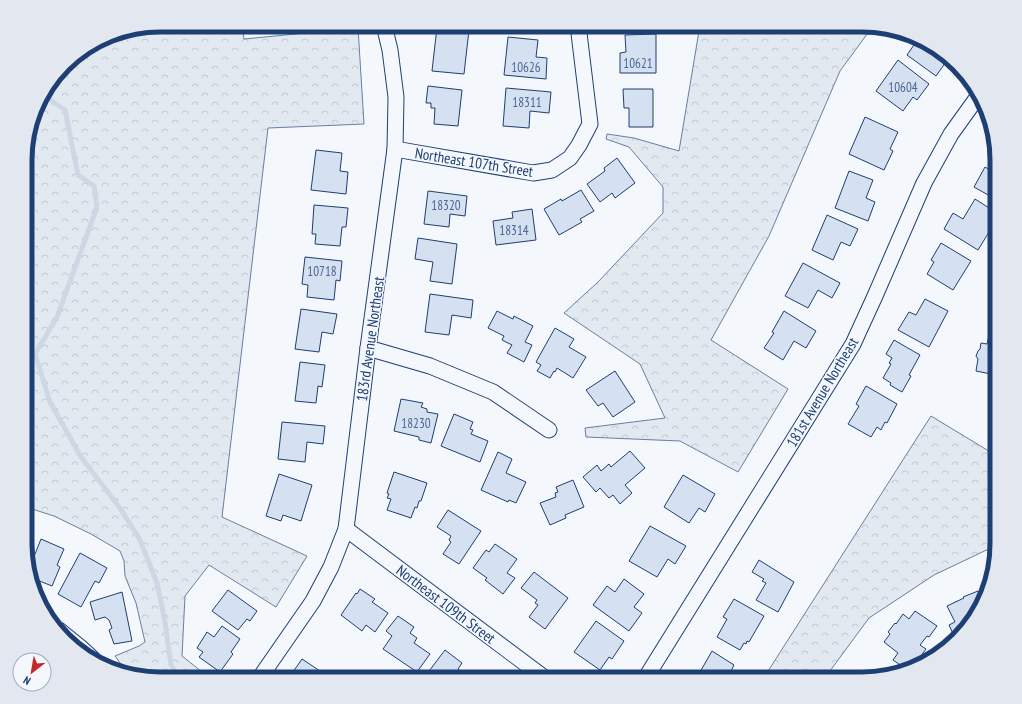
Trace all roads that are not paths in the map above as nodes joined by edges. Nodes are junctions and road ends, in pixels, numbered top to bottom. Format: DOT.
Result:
graph roads {
  1 [pos="386,32"];
  2 [pos="579,32"];
  3 [pos="975,100"];
  4 [pos="396,149"];
  5 [pos="368,348"];
  6 [pos="549,430"];
  7 [pos="346,529"];
  8 [pos="264,672"];
  9 [pos="537,672"];
  10 [pos="649,672"];
  1 -- 4 [label="street, 183rd Avenue Northeast"];
  2 -- 4 [label="street, Northeast 107th Street"];
  3 -- 10 [label="street, 181st Avenue Northeast"];
  4 -- 5 [label="street, 183rd Avenue Northeast"];
  5 -- 6 [label="street"];
  5 -- 7 [label="street, 183rd Avenue Northeast"];
  7 -- 8 [label="street, 183rd Avenue Northeast"];
  7 -- 9 [label="street, Northeast 109th Street"];
}
